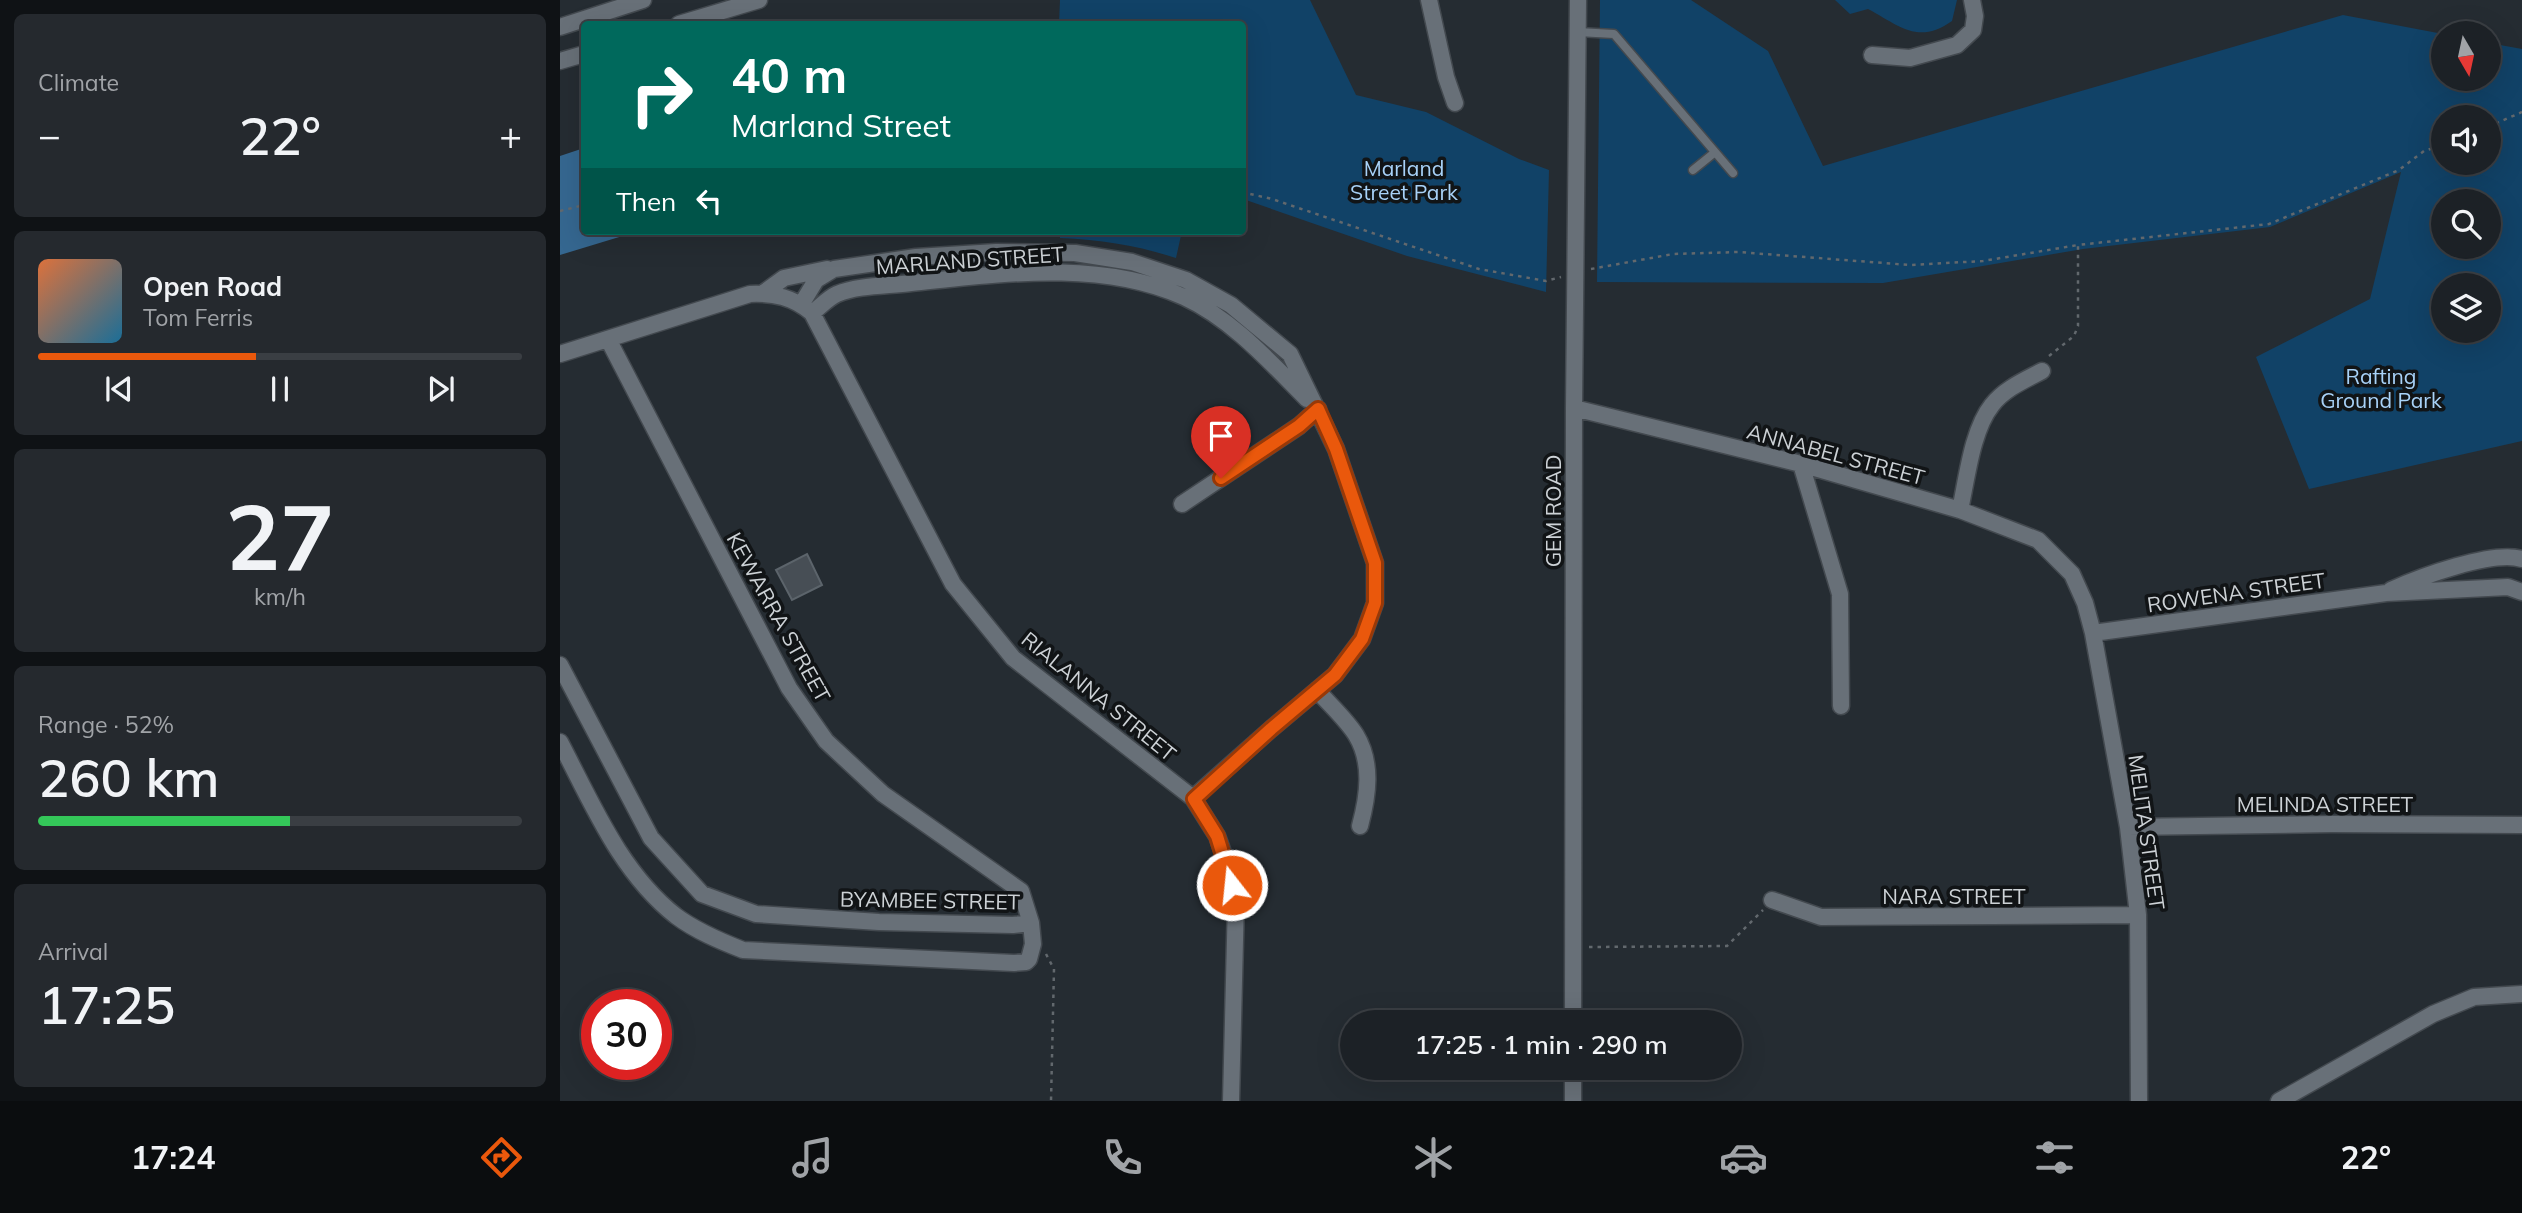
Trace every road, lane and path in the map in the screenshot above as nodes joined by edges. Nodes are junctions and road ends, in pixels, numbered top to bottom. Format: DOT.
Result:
graph roads {
  1 [pos="643,0"];
  2 [pos="759,0"];
  3 [pos="1429,0"];
  4 [pos="1578,0"];
  5 [pos="1972,0"];
  6 [pos="689,21"];
  7 [pos="560,27"];
  8 [pos="1578,32"];
  9 [pos="581,55"];
  10 [pos="1871,55"];
  11 [pos="560,61"];
  12 [pos="1455,103"];
  13 [pos="2522,112"];
  14 [pos="2501,121"];
  15 [pos="2431,149"];
  16 [pos="1714,153"];
  17 [pos="1693,170"];
  18 [pos="1733,173"];
  19 [pos="1246,193"];
  20 [pos="581,206"];
  21 [pos="560,211"];
  22 [pos="2078,245"];
  23 [pos="834,269"];
  24 [pos="1575,273"];
  25 [pos="762,294"];
  26 [pos="806,309"];
  27 [pos="608,339"];
  28 [pos="560,354"];
  29 [pos="2042,371"];
  30 [pos="1574,408"];
  31 [pos="1318,409"];
  32 [pos="1801,464"];
  33 [pos="1182,503"];
  34 [pos="1960,510"];
  35 [pos="2522,559"];
  36 [pos="2072,574"];
  37 [pos="2522,592"];
  38 [pos="2386,593"];
  39 [pos="2093,633"];
  40 [pos="560,665"];
  41 [pos="1317,690"];
  42 [pos="1841,706"];
  43 [pos="560,742"];
  44 [pos="1194,799"];
  45 [pos="2522,825"];
  46 [pos="1360,826"];
  47 [pos="2128,827"];
  48 [pos="1772,900"];
  49 [pos="2138,915"];
  50 [pos="1031,923"];
  51 [pos="1573,947"];
  52 [pos="2522,995"];
  53 [pos="1573,1010"];
  54 [pos="1573,1080"];
  55 [pos="1051,1101"];
  56 [pos="1231,1101"];
  57 [pos="1573,1101"];
  58 [pos="2139,1101"];
  59 [pos="2279,1101"];
  1 -- 7 [label="street"];
  2 -- 6 [label="street"];
  3 -- 12 [label="street"];
  4 -- 8 [label="street, GEM ROAD"];
  5 -- 10 [label="street"];
  8 -- 16 [label="lane"];
  8 -- 24 [label="street, GEM ROAD"];
  9 -- 11 [label="street"];
  13 -- 14 [label="path"];
  15 -- 22 [label="path"];
  16 -- 17 [label="lane"];
  16 -- 18 [label="lane"];
  19 -- 24 [label="path"];
  20 -- 21 [label="path"];
  22 -- 24 [label="path"];
  22 -- 29 [label="path"];
  23 -- 25 [label="street, MARLAND STREET"];
  23 -- 26 [label="street"];
  23 -- 31 [label="street, MARLAND STREET"];
  24 -- 30 [label="street, GEM ROAD"];
  25 -- 26 [label="street, MARLAND STREET"];
  25 -- 27 [label="street, MARLAND STREET"];
  26 -- 31 [label="street, MARLAND STREET"];
  26 -- 44 [label="street, RIALANNA STREET"];
  27 -- 28 [label="street, MARLAND STREET"];
  27 -- 50 [label="street, KEWARRA STREET"];
  29 -- 34 [label="street"];
  30 -- 32 [label="street, ANNABEL STREET"];
  30 -- 51 [label="street, GEM ROAD"];
  31 -- 33 [label="street"];
  31 -- 41 [label="street, MARLAND STREET"];
  32 -- 34 [label="street, ANNABEL STREET"];
  32 -- 42 [label="street"];
  34 -- 36 [label="street, ANNABEL STREET"];
  35 -- 38 [label="street, ROWENA STREET"];
  36 -- 39 [label="street, MELITA STREET"];
  37 -- 38 [label="street, ROWENA STREET"];
  38 -- 39 [label="street, ROWENA STREET"];
  39 -- 47 [label="street, MELITA STREET"];
  40 -- 50 [label="street, BYAMBEE STREET"];
  41 -- 44 [label="street, MARLAND STREET"];
  41 -- 46 [label="street"];
  43 -- 50 [label="street, BYAMBEE STREET"];
  44 -- 56 [label="street, RIALANNA STREET"];
  45 -- 47 [label="street, MELINDA STREET"];
  47 -- 49 [label="street, MELITA STREET"];
  48 -- 49 [label="street, NARA STREET"];
  48 -- 51 [label="path"];
  49 -- 58 [label="street, MELITA STREET"];
  50 -- 55 [label="path"];
  51 -- 53 [label="street, GEM ROAD"];
  52 -- 59 [label="street"];
  54 -- 57 [label="street"];
}
